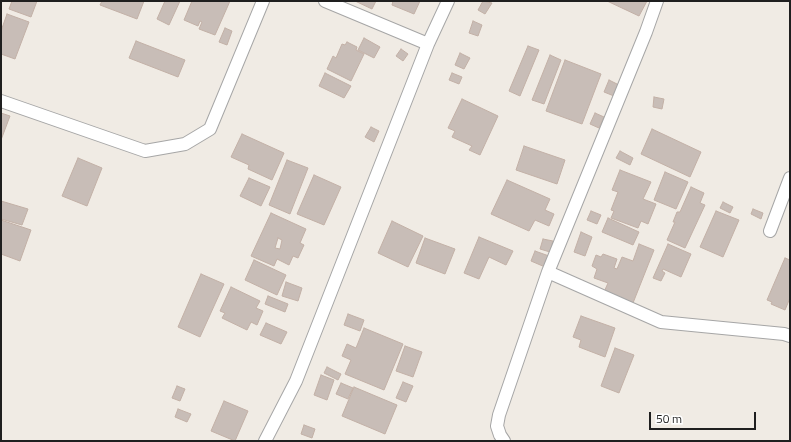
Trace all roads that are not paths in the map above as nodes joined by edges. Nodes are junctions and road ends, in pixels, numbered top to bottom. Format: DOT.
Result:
graph roads {
  1 [pos="263,1"];
  2 [pos="325,1"];
  3 [pos="448,1"];
  4 [pos="657,1"];
  5 [pos="428,44"];
  6 [pos="1,101"];
  7 [pos="790,178"];
  8 [pos="770,231"];
  9 [pos="548,272"];
  10 [pos="790,336"];
  11 [pos="266,441"];
  12 [pos="504,441"];
  1 -- 6 [label="street"];
  2 -- 5 [label="street"];
  3 -- 5 [label="street"];
  4 -- 9 [label="street"];
  5 -- 11 [label="street"];
  7 -- 8 [label="street"];
  9 -- 10 [label="street"];
  9 -- 12 [label="street"];
}
